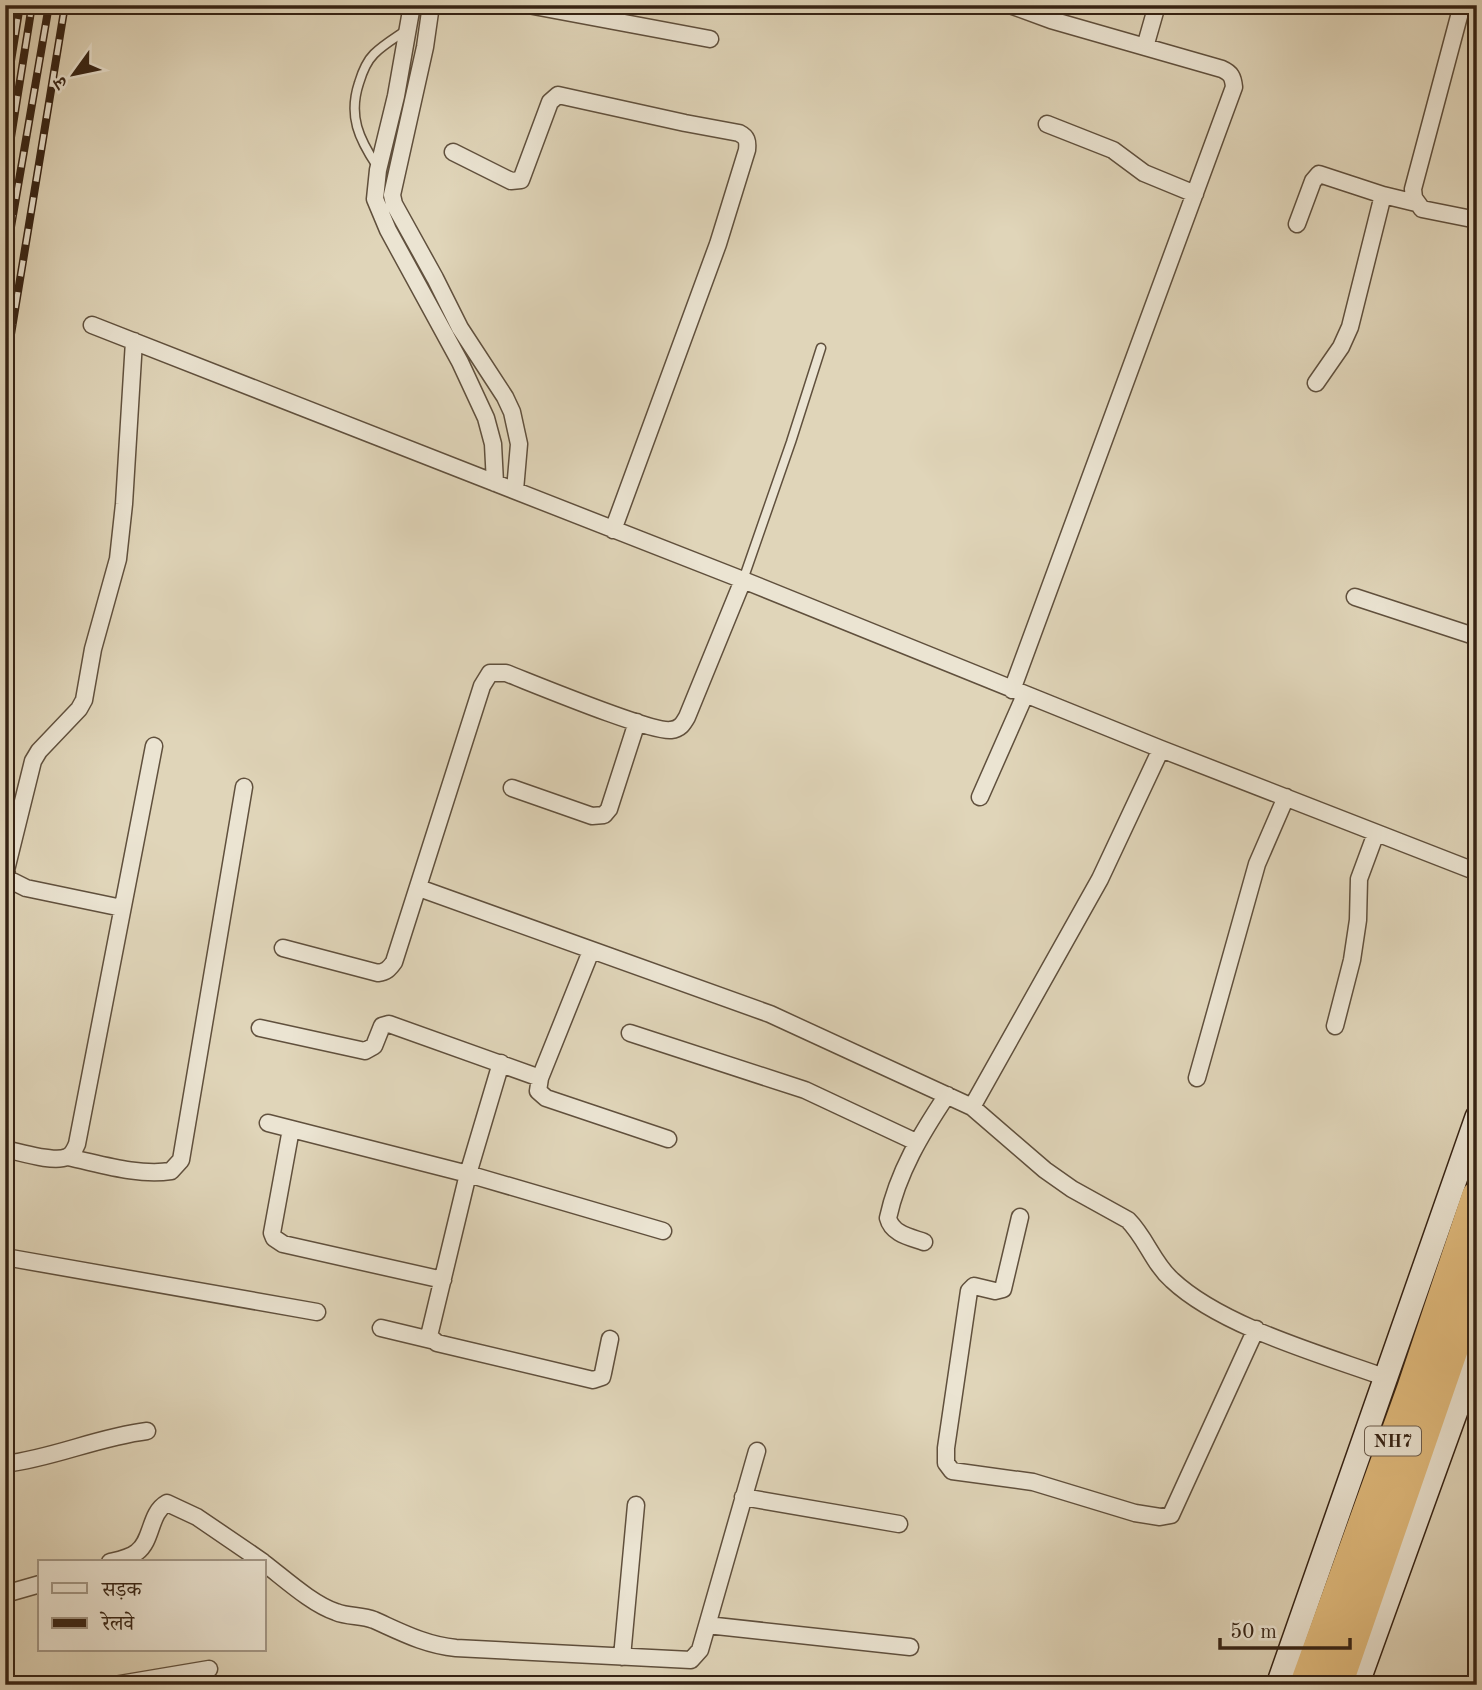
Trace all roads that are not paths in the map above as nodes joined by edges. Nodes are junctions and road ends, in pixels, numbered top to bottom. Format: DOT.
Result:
graph roads {
  1 [pos="412,5"];
  2 [pos="431,5"];
  3 [pos="528,5"];
  4 [pos="1010,5"];
  5 [pos="1157,5"];
  6 [pos="1462,5"];
  7 [pos="1053,13"];
  8 [pos="408,29"];
  9 [pos="710,39"];
  10 [pos="1145,47"];
  11 [pos="1047,124"];
  12 [pos="453,152"];
  13 [pos="379,169"];
  14 [pos="1195,194"];
  15 [pos="1383,195"];
  16 [pos="393,198"];
  17 [pos="375,199"];
  18 [pos="1416,203"];
  19 [pos="1477,220"];
  20 [pos="1297,224"];
  21 [pos="92,325"];
  22 [pos="134,341"];
  23 [pos="821,348"];
  24 [pos="1316,383"];
  25 [pos="495,483"];
  26 [pos="515,491"];
  27 [pos="614,530"];
  28 [pos="743,580"];
  29 [pos="1355,597"];
  30 [pos="1477,637"];
  31 [pos="1019,693"];
  32 [pos="637,722"];
  33 [pos="153,746"];
  34 [pos="1161,750"];
  35 [pos="244,787"];
  36 [pos="512,788"];
  37 [pos="980,797"];
  38 [pos="1286,797"];
  39 [pos="1376,833"];
  40 [pos="1477,872"];
  41 [pos="419,888"];
  42 [pos="122,908"];
  43 [pos="283,948"];
  44 [pos="591,951"];
  45 [pos="1335,1026"];
  46 [pos="260,1028"];
  47 [pos="629,1033"];
  48 [pos="501,1063"];
  49 [pos="540,1078"];
  50 [pos="1197,1078"];
  51 [pos="947,1095"];
  52 [pos="972,1107"];
  53 [pos="1477,1117"];
  54 [pos="268,1123"];
  55 [pos="291,1129"];
  56 [pos="668,1139"];
  57 [pos="916,1142"];
  58 [pos="5,1149"];
  59 [pos="67,1157"];
  60 [pos="468,1174"];
  61 [pos="1477,1196"];
  62 [pos="1020,1217"];
  63 [pos="663,1231"];
  64 [pos="924,1242"];
  65 [pos="5,1257"];
  66 [pos="1477,1279"];
  67 [pos="443,1280"];
  68 [pos="317,1312"];
  69 [pos="382,1328"];
  70 [pos="1256,1329"];
  71 [pos="610,1339"];
  72 [pos="431,1340"];
  73 [pos="1477,1353"];
  74 [pos="1384,1377"];
  75 [pos="147,1431"];
  76 [pos="757,1451"];
  77 [pos="5,1464"];
  78 [pos="743,1497"];
  79 [pos="636,1505"];
  80 [pos="899,1524"];
  81 [pos="117,1560"];
  82 [pos="259,1560"];
  83 [pos="266,1565"];
  84 [pos="38,1585"];
  85 [pos="5,1594"];
  86 [pos="707,1625"];
  87 [pos="910,1647"];
  88 [pos="622,1657"];
  89 [pos="209,1669"];
  90 [pos="114,1685"];
  91 [pos="1278,1685"];
  92 [pos="1305,1685"];
  93 [pos="1337,1685"];
  94 [pos="1357,1685"];
  1 -- 8 [label="street"];
  2 -- 16 [label="street"];
  3 -- 9 [label="street"];
  4 -- 7 [label="street"];
  5 -- 10 [label="street"];
  6 -- 18 [label="street"];
  7 -- 10 [label="street"];
  8 -- 13 [label="street"];
  8 -- 13 [label="lane"];
  10 -- 14 [label="street"];
  11 -- 14 [label="street"];
  12 -- 27 [label="street"];
  13 -- 17 [label="street"];
  14 -- 31 [label="street"];
  15 -- 18 [label="street"];
  15 -- 20 [label="street"];
  15 -- 24 [label="street"];
  16 -- 17 [label="street"];
  16 -- 26 [label="street"];
  17 -- 25 [label="street"];
  18 -- 19 [label="street"];
  21 -- 22 [label="street"];
  22 -- 25 [label="street"];
  22 -- 42 [label="street"];
  23 -- 28 [label="lane"];
  25 -- 26 [label="street"];
  26 -- 27 [label="street"];
  27 -- 28 [label="street"];
  28 -- 31 [label="street"];
  28 -- 32 [label="street"];
  29 -- 30 [label="street"];
  31 -- 34 [label="street"];
  31 -- 37 [label="street"];
  32 -- 36 [label="street"];
  32 -- 41 [label="street"];
  33 -- 42 [label="street"];
  34 -- 38 [label="street"];
  34 -- 52 [label="street"];
  35 -- 59 [label="street"];
  38 -- 39 [label="street"];
  38 -- 50 [label="street"];
  39 -- 40 [label="street"];
  39 -- 45 [label="street"];
  41 -- 43 [label="street"];
  41 -- 44 [label="street"];
  42 -- 59 [label="street"];
  44 -- 49 [label="street"];
  44 -- 51 [label="street"];
  46 -- 48 [label="street"];
  47 -- 57 [label="street"];
  48 -- 49 [label="street"];
  48 -- 60 [label="street"];
  49 -- 56 [label="street"];
  51 -- 52 [label="street"];
  51 -- 57 [label="street"];
  52 -- 70 [label="street"];
  53 -- 74 [label="street"];
  54 -- 55 [label="street"];
  55 -- 60 [label="street"];
  55 -- 67 [label="street"];
  57 -- 64 [label="street"];
  58 -- 59 [label="street"];
  60 -- 63 [label="street"];
  60 -- 67 [label="street"];
  61 -- 92 [label="highway, NH7"];
  62 -- 70 [label="street"];
  65 -- 68 [label="street"];
  66 -- 93 [label="highway, NH7"];
  67 -- 72 [label="street"];
  69 -- 72 [label="street"];
  70 -- 74 [label="street"];
  71 -- 72 [label="street"];
  73 -- 94 [label="street"];
  74 -- 91 [label="street"];
  75 -- 77 [label="street"];
  76 -- 78 [label="street"];
  78 -- 80 [label="street"];
  78 -- 86 [label="street"];
  79 -- 88 [label="street"];
  81 -- 82 [label="street"];
  83 -- 88 [label="street"];
  84 -- 85 [label="street"];
  86 -- 87 [label="street"];
  86 -- 88 [label="street"];
  89 -- 90 [label="street"];
}
